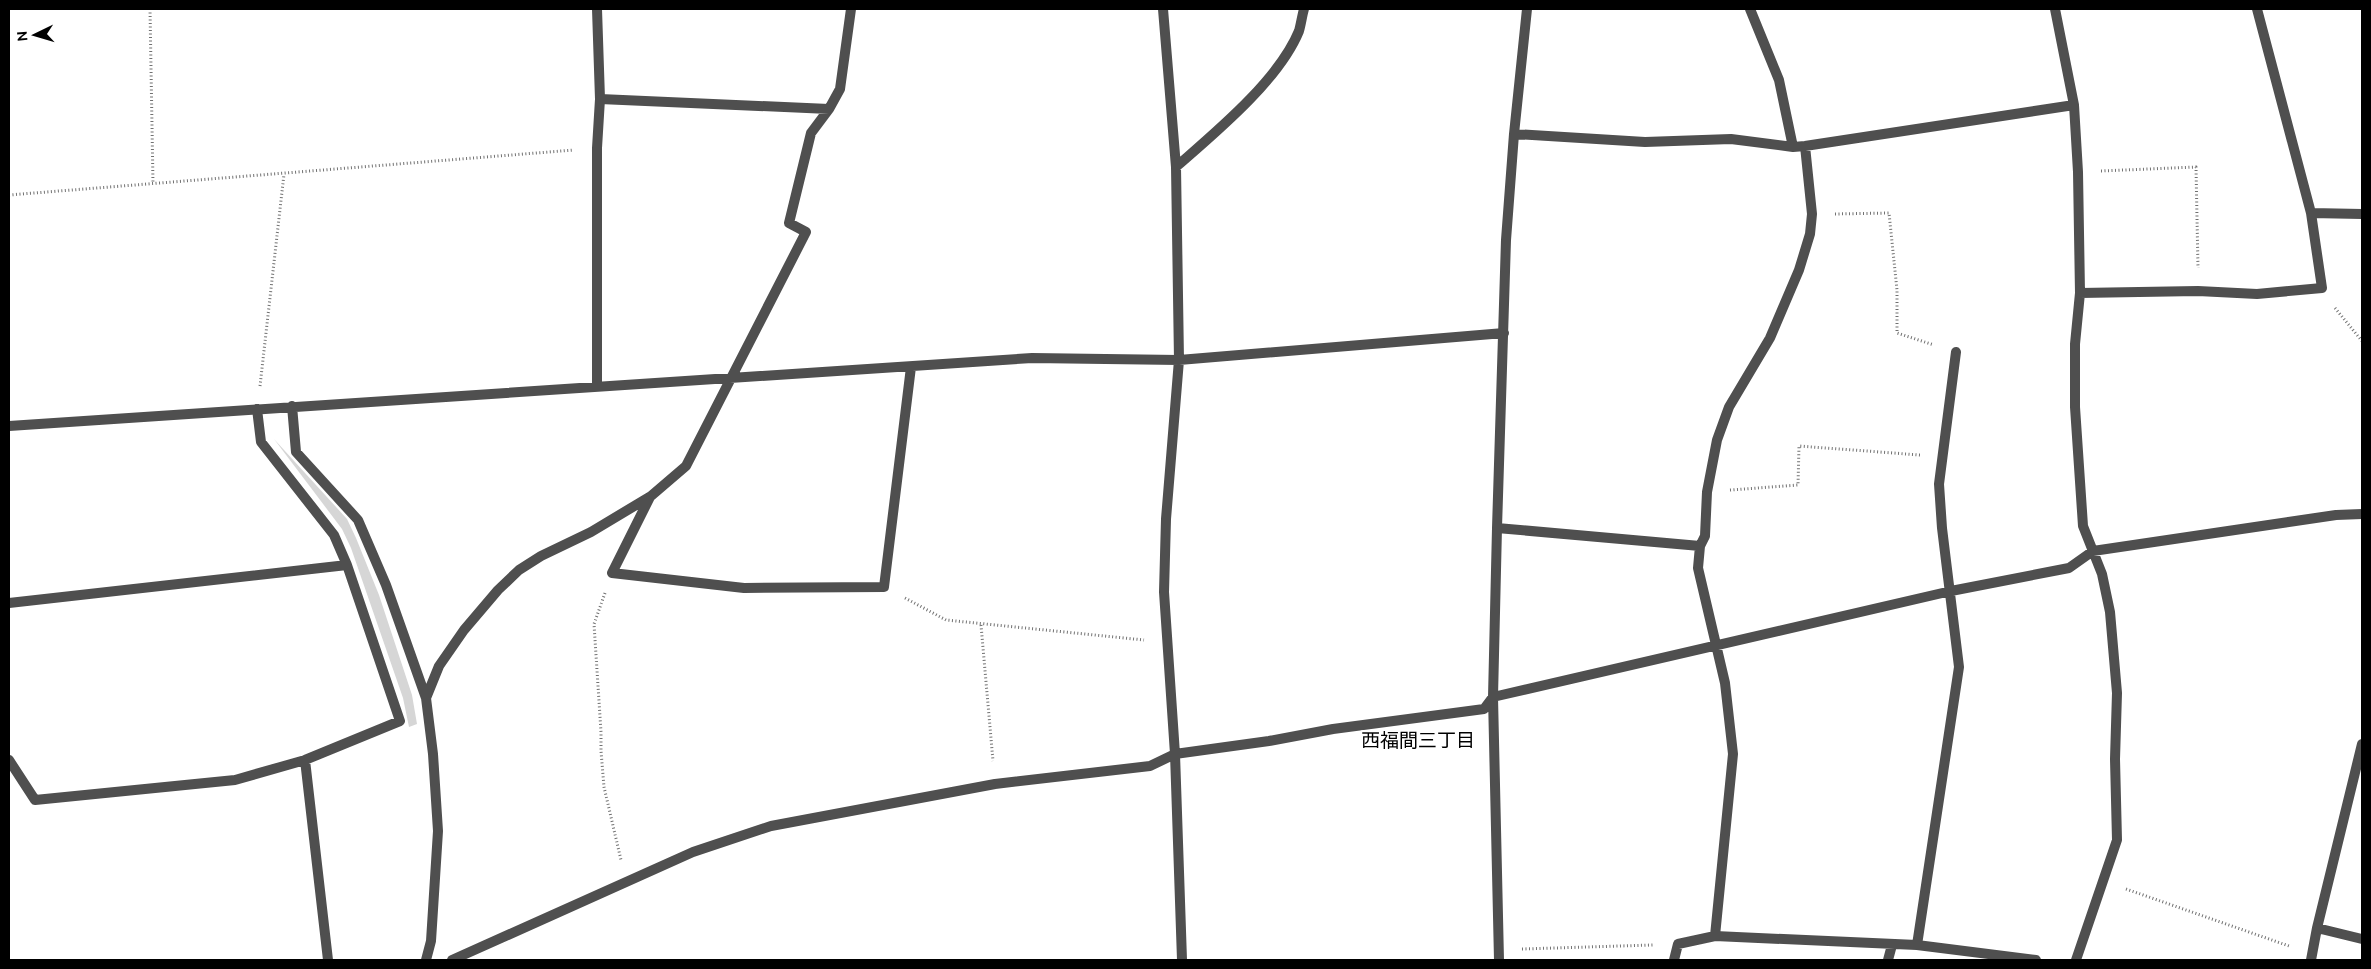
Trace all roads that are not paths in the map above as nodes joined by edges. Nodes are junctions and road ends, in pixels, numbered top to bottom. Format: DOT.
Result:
graph roads {
  1 [pos="597,9"];
  2 [pos="851,9"];
  3 [pos="1162,9"];
  4 [pos="1304,9"];
  5 [pos="1527,9"];
  6 [pos="1750,9"];
  7 [pos="2055,9"];
  8 [pos="2257,9"];
  9 [pos="600,99"];
  10 [pos="2074,105"];
  11 [pos="829,109"];
  12 [pos="1514,134"];
  13 [pos="1805,146"];
  14 [pos="1793,147"];
  15 [pos="1176,167"];
  16 [pos="2311,213"];
  17 [pos="2362,214"];
  18 [pos="2080,293"];
  19 [pos="1504,334"];
  20 [pos="1956,352"];
  21 [pos="1179,360"];
  22 [pos="911,367"];
  23 [pos="730,379"];
  24 [pos="598,387"];
  25 [pos="292,406"];
  26 [pos="257,408"];
  27 [pos="9,426"];
  28 [pos="651,496"];
  29 [pos="2362,514"];
  30 [pos="1497,528"];
  31 [pos="1700,546"];
  32 [pos="2093,551"];
  33 [pos="347,566"];
  34 [pos="1951,591"];
  35 [pos="9,603"];
  36 [pos="1716,644"];
  37 [pos="1494,696"];
  38 [pos="426,698"];
  39 [pos="2362,744"];
  40 [pos="1176,754"];
  41 [pos="9,760"];
  42 [pos="305,760"];
  43 [pos="2317,928"];
  44 [pos="1715,936"];
  45 [pos="2362,939"];
  46 [pos="1892,945"];
  47 [pos="1917,945"];
  48 [pos="2311,956"];
  49 [pos="328,960"];
  50 [pos="426,960"];
  51 [pos="452,960"];
  52 [pos="1182,960"];
  53 [pos="1499,960"];
  54 [pos="1674,960"];
  55 [pos="1888,960"];
  56 [pos="2036,960"];
  57 [pos="2076,960"];
  1 -- 9 [label="street"];
  2 -- 11 [label="street"];
  3 -- 15 [label="street"];
  4 -- 15 [label="street"];
  5 -- 12 [label="street"];
  6 -- 14 [label="street"];
  7 -- 10 [label="street"];
  8 -- 16 [label="street"];
  9 -- 11 [label="street"];
  9 -- 24 [label="street"];
  10 -- 13 [label="street"];
  10 -- 18 [label="street"];
  11 -- 23 [label="street"];
  12 -- 14 [label="street"];
  12 -- 19 [label="street"];
  13 -- 14 [label="street"];
  13 -- 31 [label="street"];
  15 -- 21 [label="street"];
  16 -- 17 [label="street"];
  16 -- 18 [label="street"];
  18 -- 32 [label="street"];
  19 -- 21 [label="street"];
  19 -- 30 [label="street"];
  20 -- 34 [label="street"];
  21 -- 22 [label="street"];
  21 -- 40 [label="street"];
  22 -- 23 [label="street"];
  22 -- 28 [label="street"];
  23 -- 24 [label="street"];
  23 -- 28 [label="street"];
  24 -- 25 [label="street"];
  25 -- 26 [label="street"];
  25 -- 38 [label="street"];
  26 -- 27 [label="street"];
  26 -- 33 [label="street"];
  28 -- 38 [label="street"];
  29 -- 32 [label="street"];
  30 -- 31 [label="street"];
  30 -- 37 [label="street"];
  31 -- 36 [label="street"];
  32 -- 34 [label="street"];
  32 -- 57 [label="street"];
  33 -- 35 [label="street"];
  33 -- 42 [label="street"];
  34 -- 36 [label="street"];
  34 -- 47 [label="street"];
  36 -- 37 [label="street"];
  36 -- 44 [label="street"];
  37 -- 40 [label="street"];
  37 -- 53 [label="street"];
  38 -- 50 [label="street"];
  39 -- 43 [label="street"];
  40 -- 51 [label="street"];
  40 -- 52 [label="street"];
  41 -- 42 [label="street"];
  42 -- 49 [label="street"];
  43 -- 45 [label="street"];
  43 -- 48 [label="street"];
  44 -- 46 [label="street"];
  44 -- 54 [label="street"];
  46 -- 47 [label="street"];
  46 -- 55 [label="street"];
  47 -- 56 [label="street"];
}
